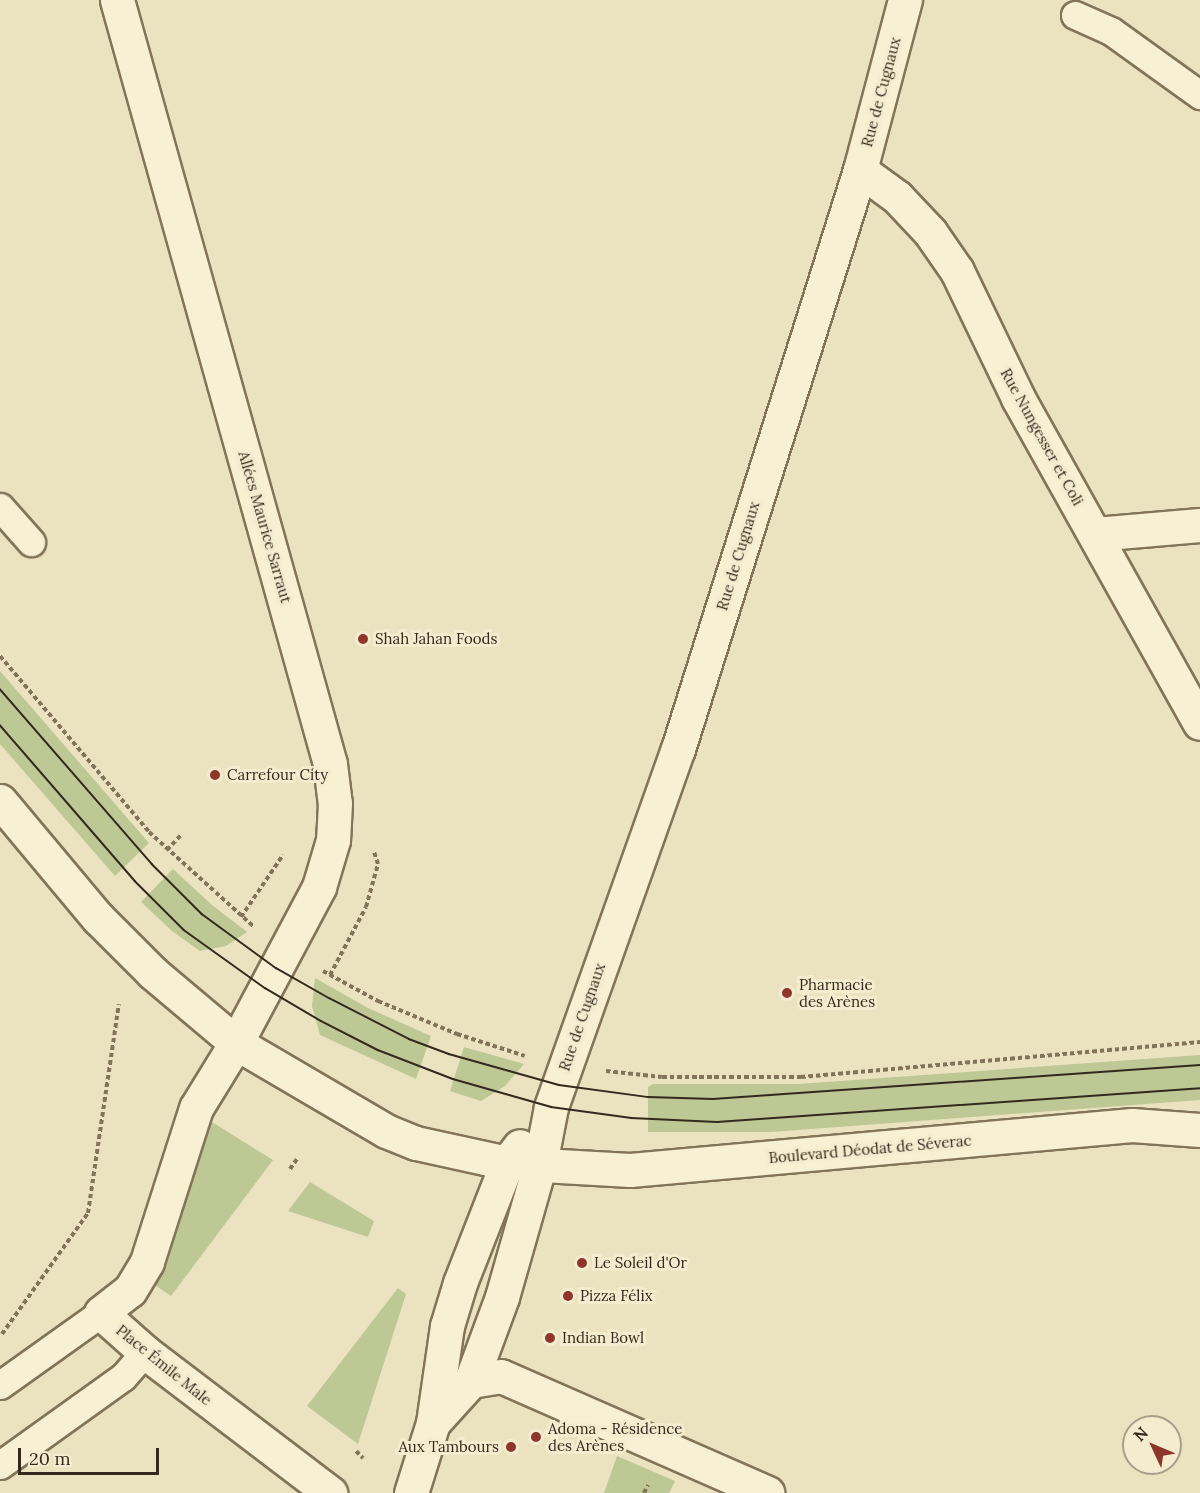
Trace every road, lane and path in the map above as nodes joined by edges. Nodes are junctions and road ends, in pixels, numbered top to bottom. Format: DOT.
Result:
graph roads {
  1 [pos="117,0"];
  2 [pos="905,0"];
  3 [pos="1075,15"];
  4 [pos="1200,95"];
  5 [pos="860,170"];
  6 [pos="0,507"];
  7 [pos="1200,525"];
  8 [pos="1095,534"];
  9 [pos="31,542"];
  10 [pos="0,656"];
  11 [pos="1200,723"];
  12 [pos="0,801"];
  13 [pos="181,835"];
  14 [pos="167,850"];
  15 [pos="241,917"];
  16 [pos="330,975"];
  17 [pos="119,1004"];
  18 [pos="1200,1042"];
  19 [pos="236,1043"];
  20 [pos="567,1065"];
  21 [pos="551,1107"];
  22 [pos="1200,1130"];
  23 [pos="297,1159"];
  24 [pos="507,1163"];
  25 [pos="540,1164"];
  26 [pos="290,1169"];
  27 [pos="101,1313"];
  28 [pos="0,1337"];
  29 [pos="145,1352"];
  30 [pos="471,1381"];
  31 [pos="0,1385"];
  32 [pos="433,1423"];
  33 [pos="356,1451"];
  34 [pos="363,1458"];
  35 [pos="0,1465"];
  36 [pos="330,1493"];
  37 [pos="411,1493"];
  38 [pos="767,1493"];
  1 -- 19 [label="street, Allées Maurice Sarraut"];
  2 -- 5 [label="street, Rue de Cugnaux"];
  3 -- 4 [label="lane"];
  5 -- 8 [label="street, Rue Nungesser et Coli"];
  5 -- 20 [label="street, Rue de Cugnaux"];
  6 -- 9 [label="lane"];
  7 -- 8 [label="street"];
  8 -- 11 [label="street, Rue Nungesser et Coli"];
  10 -- 14 [label="path"];
  12 -- 19 [label="street"];
  13 -- 14 [label="path"];
  14 -- 15 [label="path"];
  16 -- 20 [label="path"];
  17 -- 28 [label="path"];
  18 -- 20 [label="path"];
  19 -- 24 [label="street"];
  19 -- 27 [label="street, Place Émile Male"];
  20 -- 21 [label="street, Rue de Cugnaux"];
  21 -- 24 [label="street, Rue de Cugnaux"];
  21 -- 25 [label="street, Rue de Cugnaux"];
  22 -- 25 [label="street, Boulevard Déodat de Séverac"];
  23 -- 26 [label="path"];
  24 -- 25 [label="street"];
  24 -- 32 [label="street, Rue de Cugnaux"];
  25 -- 30 [label="street"];
  27 -- 29 [label="street, Place Émile Male"];
  27 -- 31 [label="lane"];
  29 -- 35 [label="lane"];
  29 -- 36 [label="street, Place Émile Male"];
  30 -- 32 [label="street"];
  30 -- 38 [label="street"];
  32 -- 37 [label="street, Rue de Cugnaux"];
  33 -- 34 [label="path"];
}
